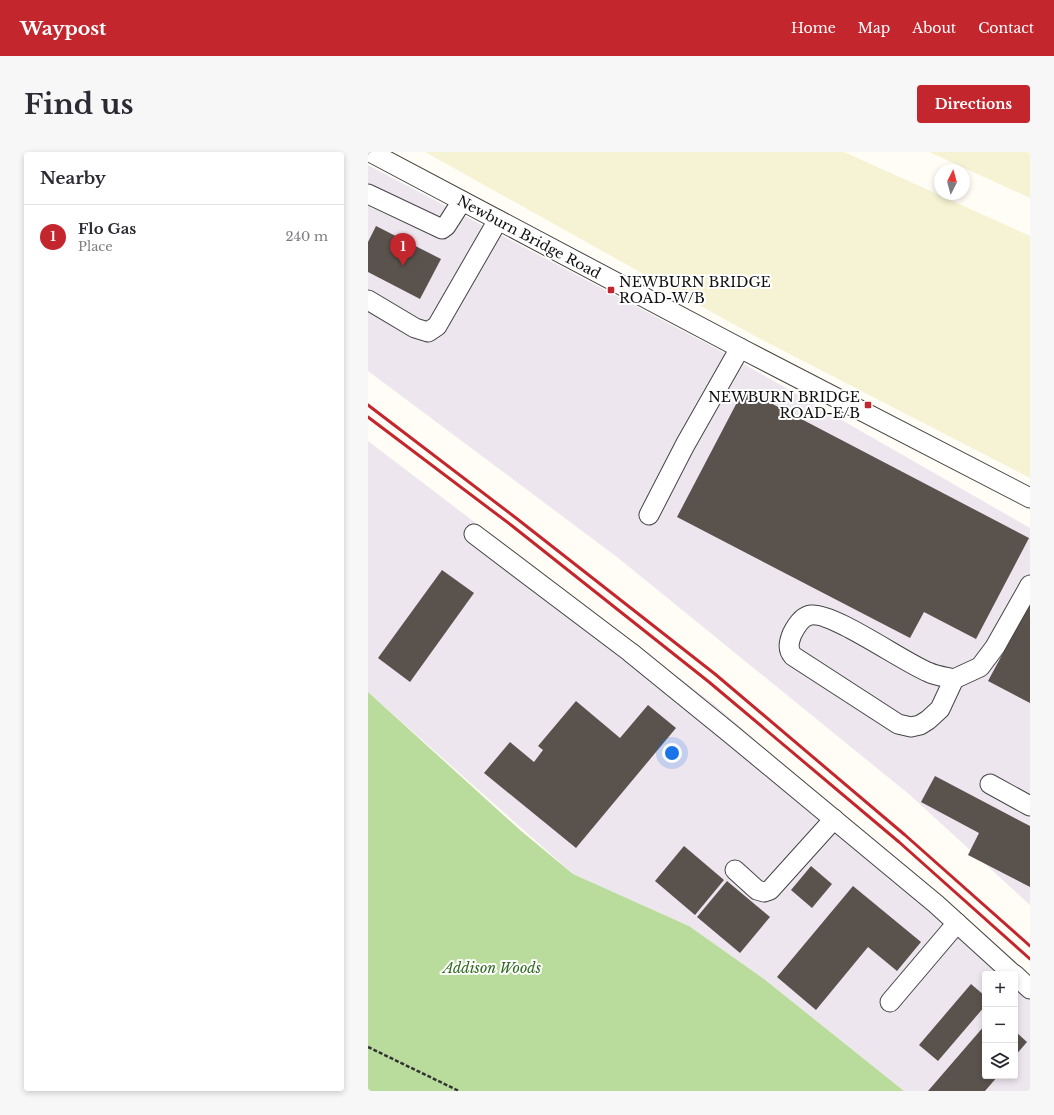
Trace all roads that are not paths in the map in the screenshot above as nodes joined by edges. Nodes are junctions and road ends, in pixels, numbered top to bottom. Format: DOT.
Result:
graph roads {
  1 [pos="370,152"];
  2 [pos="368,194"];
  3 [pos="462,201"];
  4 [pos="498,220"];
  5 [pos="368,300"];
  6 [pos="740,348"];
  7 [pos="1030,498"];
  8 [pos="648,515"];
  9 [pos="474,534"];
  10 [pos="1030,585"];
  11 [pos="954,679"];
  12 [pos="990,784"];
  13 [pos="1030,806"];
  14 [pos="834,819"];
  15 [pos="735,870"];
  16 [pos="957,923"];
  17 [pos="1010,971"];
  18 [pos="1018,978"];
  19 [pos="1030,989"];
  20 [pos="890,1002"];
  1 -- 3 [label="street, Newburn Bridge Road"];
  2 -- 3 [label="street"];
  3 -- 4 [label="street, Newburn Bridge Road"];
  4 -- 5 [label="street"];
  4 -- 6 [label="street, Newburn Bridge Road"];
  6 -- 7 [label="street, Newburn Bridge Road"];
  6 -- 8 [label="street"];
  9 -- 14 [label="street"];
  10 -- 11 [label="street"];
  11 -- 11 [label="street"];
  12 -- 13 [label="street"];
  14 -- 15 [label="street"];
  14 -- 16 [label="street"];
  16 -- 17 [label="street"];
  16 -- 20 [label="street"];
  18 -- 19 [label="street"];
}
